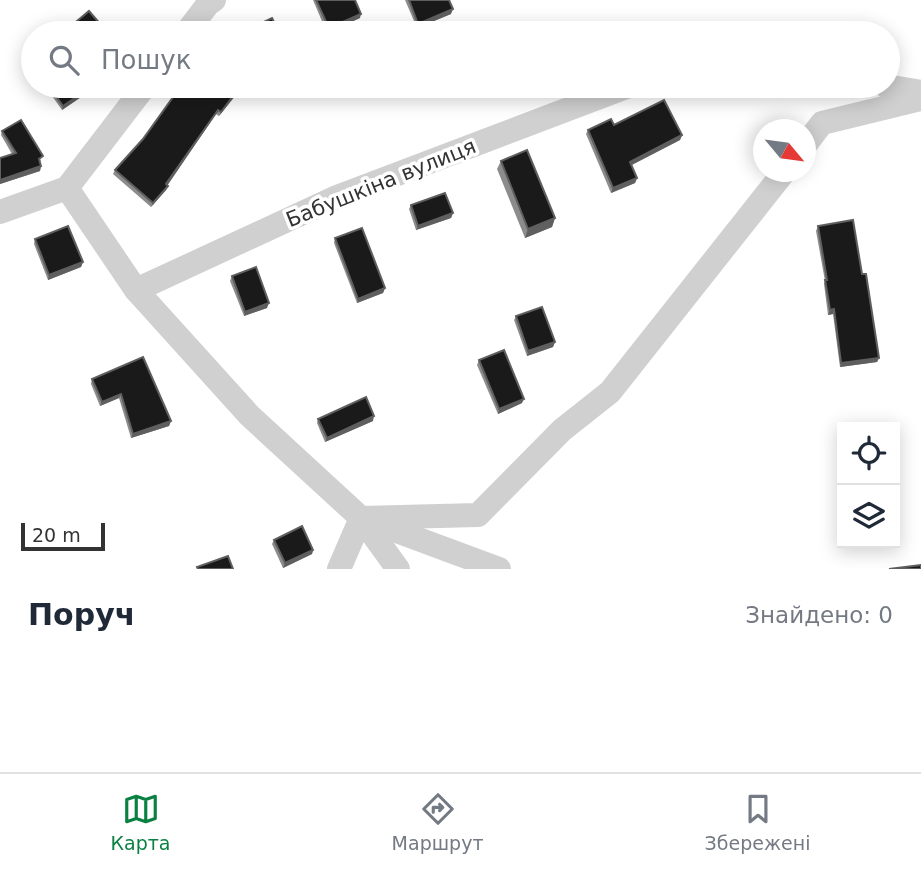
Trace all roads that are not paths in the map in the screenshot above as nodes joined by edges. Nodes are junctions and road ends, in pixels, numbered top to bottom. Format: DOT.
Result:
graph roads {
  1 [pos="214,0"];
  2 [pos="195,21"];
  3 [pos="900,89"];
  4 [pos="921,93"];
  5 [pos="136,98"];
  6 [pos="597,98"];
  7 [pos="921,99"];
  8 [pos="816,131"];
  9 [pos="776,182"];
  10 [pos="66,188"];
  11 [pos="0,212"];
  12 [pos="136,290"];
  13 [pos="361,518"];
  14 [pos="339,569"];
  15 [pos="398,569"];
  16 [pos="499,569"];
  1 -- 2 [label="street"];
  3 -- 4 [label="street"];
  5 -- 10 [label="street"];
  6 -- 12 [label="street, Бабушкіна вулиця"];
  7 -- 8 [label="street"];
  9 -- 13 [label="street"];
  10 -- 11 [label="street"];
  10 -- 12 [label="street"];
  12 -- 13 [label="street"];
  13 -- 14 [label="street"];
  13 -- 15 [label="street"];
  13 -- 16 [label="street"];
}
